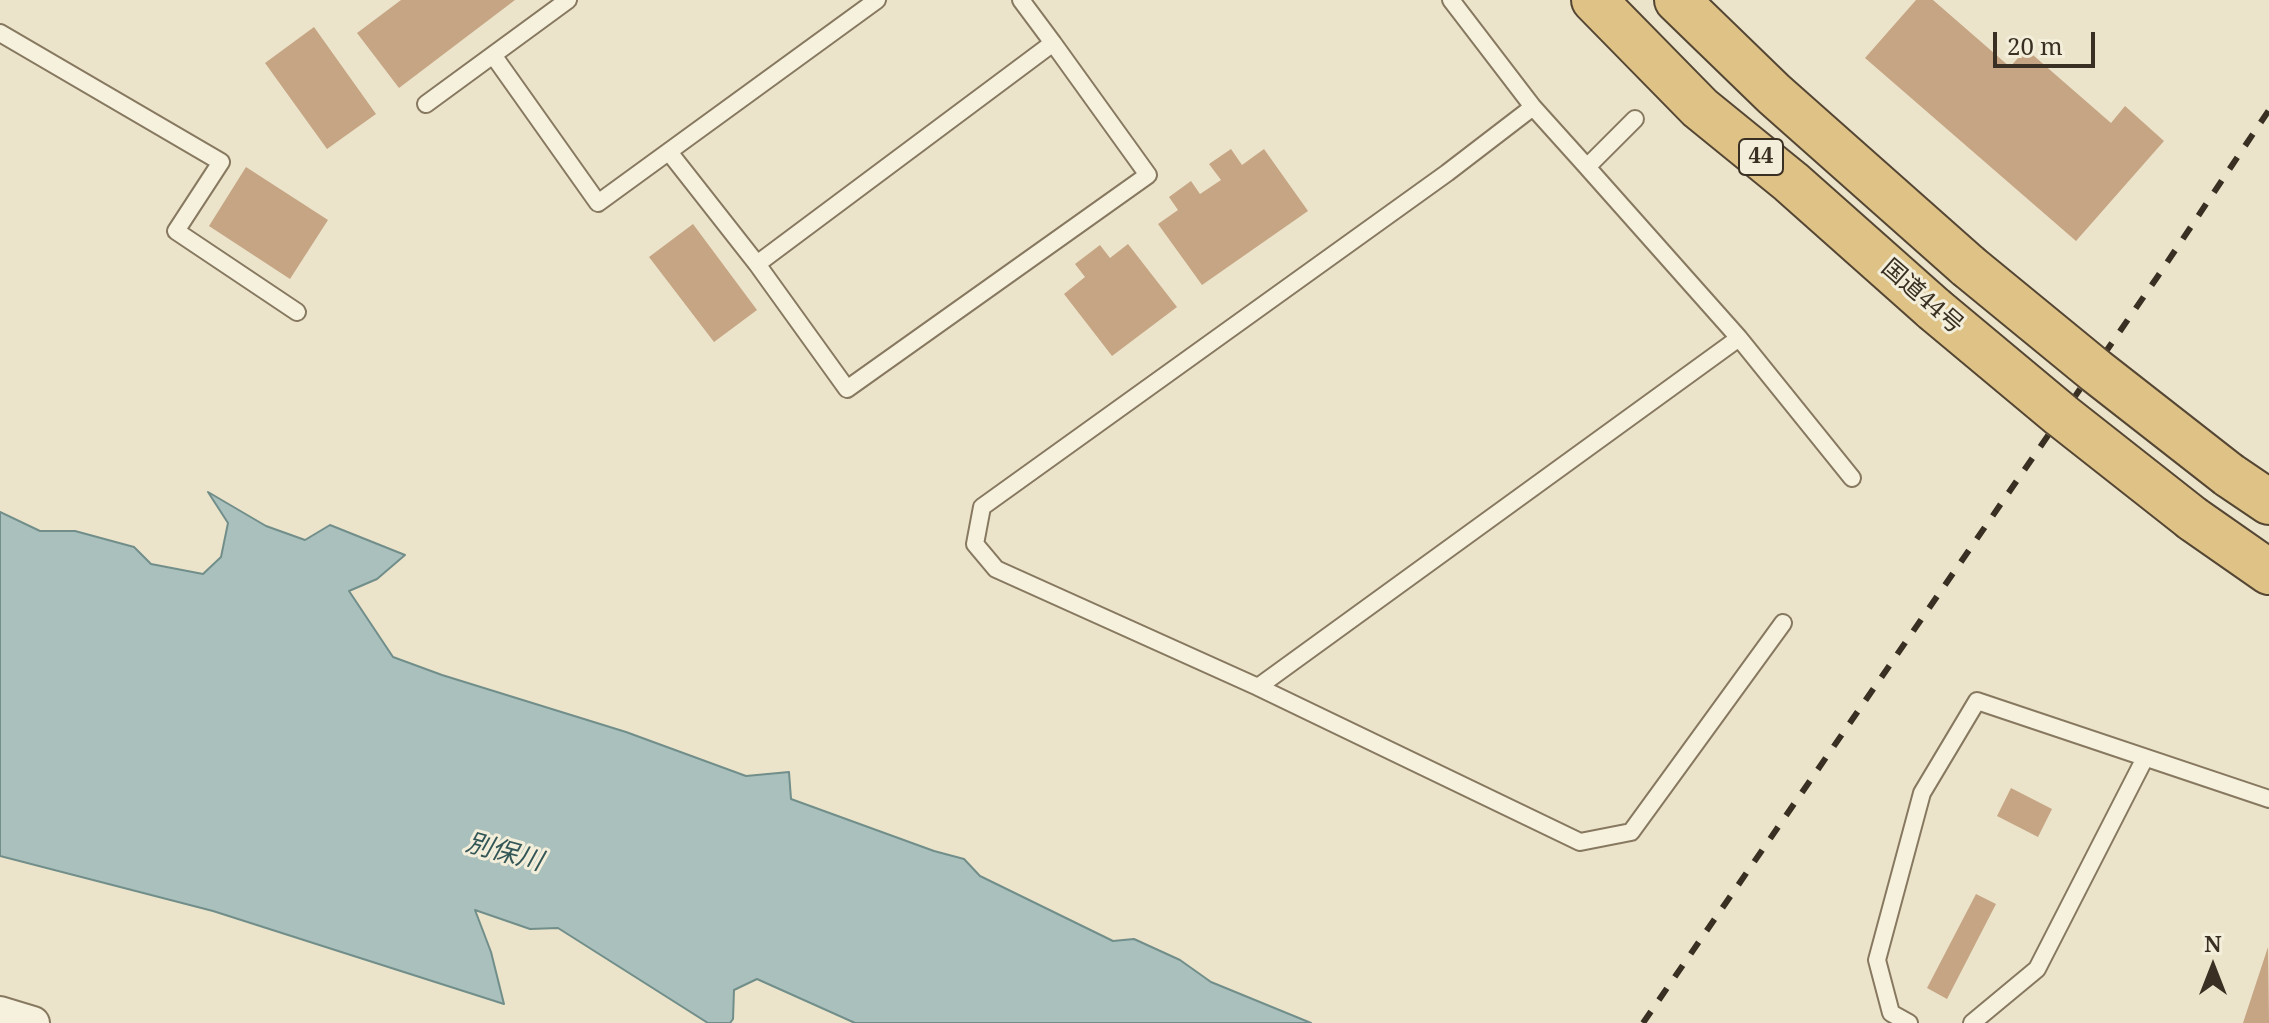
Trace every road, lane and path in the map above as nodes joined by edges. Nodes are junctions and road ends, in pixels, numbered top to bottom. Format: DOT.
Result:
graph roads {
  1 [pos="568,0"];
  2 [pos="877,0"];
  3 [pos="1021,0"];
  4 [pos="1451,0"];
  5 [pos="1594,0"];
  6 [pos="1677,0"];
  7 [pos="0,33"];
  8 [pos="1053,43"];
  9 [pos="493,55"];
  10 [pos="426,104"];
  11 [pos="1533,107"];
  12 [pos="1635,119"];
  13 [pos="669,152"];
  14 [pos="1587,167"];
  15 [pos="757,264"];
  16 [pos="297,312"];
  17 [pos="1739,338"];
  18 [pos="1852,478"];
  19 [pos="2269,502"];
  20 [pos="2269,572"];
  21 [pos="1783,623"];
  22 [pos="1258,687"];
  23 [pos="2145,758"];
  24 [pos="2269,799"];
  25 [pos="0,1013"];
  26 [pos="33,1023"];
  27 [pos="1909,1023"];
  28 [pos="1972,1023"];
  1 -- 9 [label="lane"];
  2 -- 13 [label="lane"];
  3 -- 8 [label="lane"];
  4 -- 11 [label="lane"];
  5 -- 20 [label="highway, 国道44号 / 44, bridge"];
  6 -- 19 [label="highway, 44, bridge"];
  7 -- 16 [label="lane"];
  8 -- 15 [label="lane"];
  8 -- 15 [label="lane"];
  9 -- 10 [label="lane"];
  9 -- 13 [label="lane"];
  11 -- 14 [label="lane"];
  11 -- 22 [label="lane"];
  12 -- 14 [label="lane"];
  13 -- 15 [label="lane"];
  14 -- 17 [label="lane"];
  17 -- 18 [label="lane"];
  17 -- 22 [label="lane"];
  21 -- 22 [label="lane"];
  23 -- 24 [label="lane"];
  23 -- 27 [label="lane"];
  23 -- 28 [label="lane"];
  25 -- 26 [label="street"];
}
